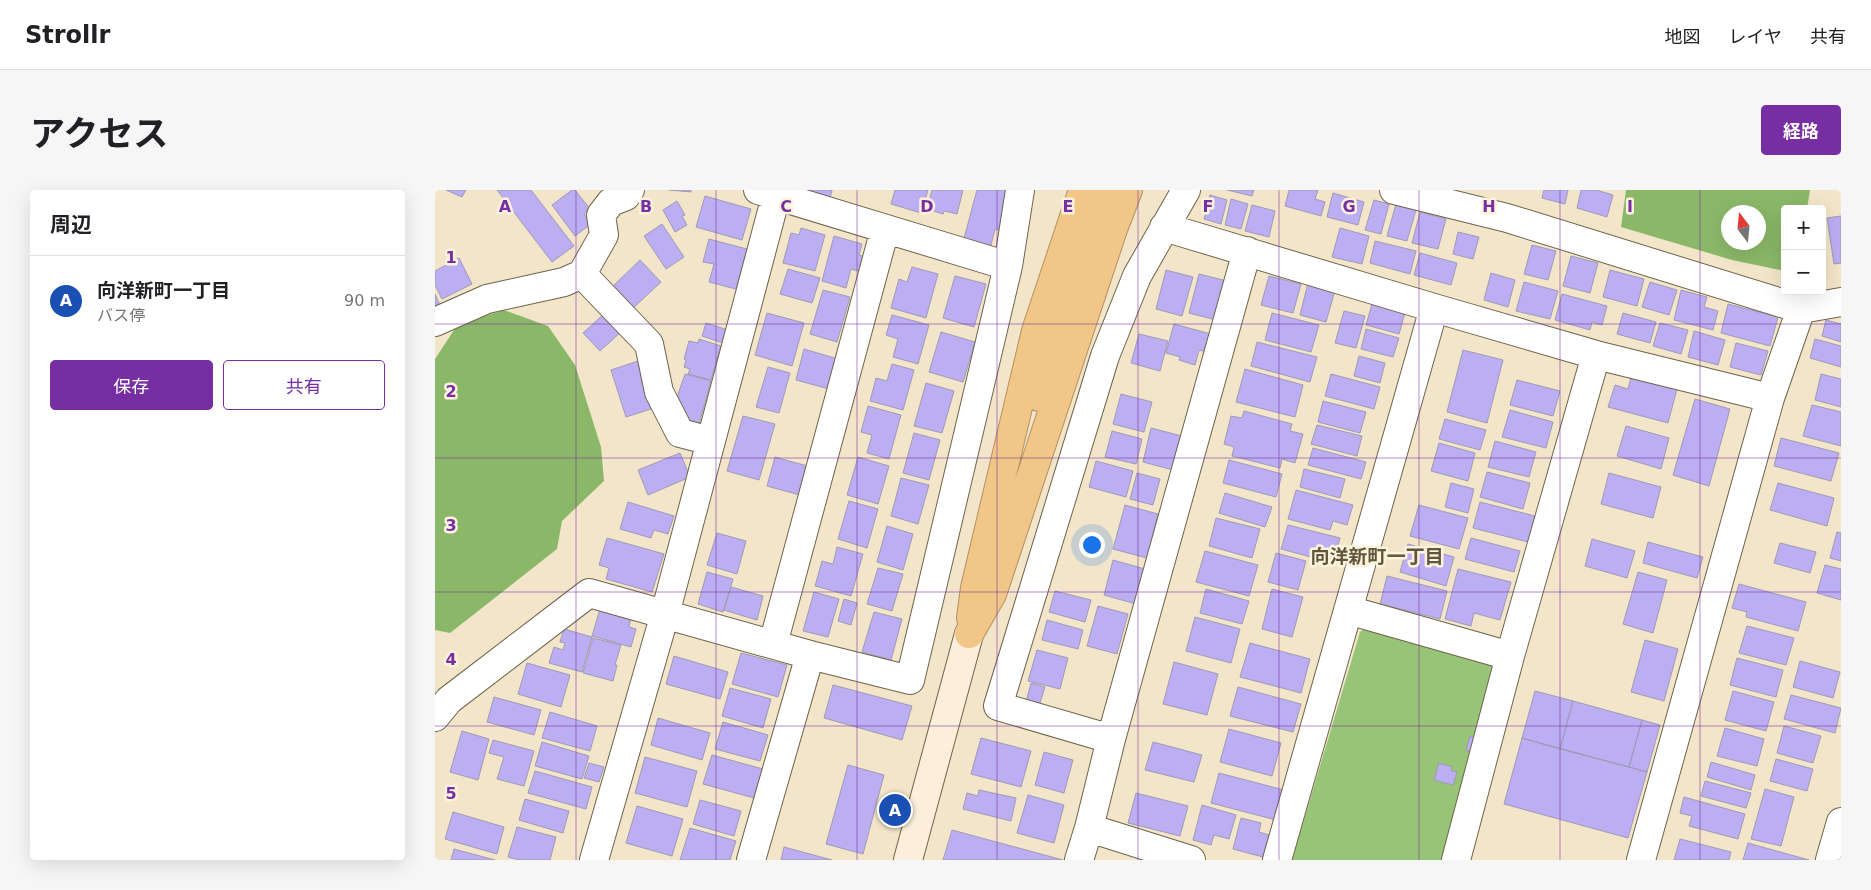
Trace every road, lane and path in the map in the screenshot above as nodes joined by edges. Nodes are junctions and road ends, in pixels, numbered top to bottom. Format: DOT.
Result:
graph roads {
  1 [pos="630,190"];
  2 [pos="1020,190"];
  3 [pos="1083,190"];
  4 [pos="1107,190"];
  5 [pos="1128,190"];
  6 [pos="1187,190"];
  7 [pos="1394,190"];
  8 [pos="767,193"];
  9 [pos="1164,227"];
  10 [pos="885,229"];
  11 [pos="1247,251"];
  12 [pos="1008,266"];
  13 [pos="582,274"];
  14 [pos="1841,302"];
  15 [pos="1434,308"];
  16 [pos="1801,309"];
  17 [pos="435,322"];
  18 [pos="1596,355"];
  19 [pos="1770,398"];
  20 [pos="711,442"];
  21 [pos="1348,610"];
  22 [pos="665,614"];
  23 [pos="969,634"];
  24 [pos="773,644"];
  25 [pos="809,655"];
  26 [pos="1510,656"];
  27 [pos="435,717"];
  28 [pos="1111,739"];
  29 [pos="1841,822"];
  30 [pos="1089,828"];
  31 [pos="594,860"];
  32 [pos="751,860"];
  33 [pos="908,860"];
  34 [pos="1079,860"];
  35 [pos="1191,860"];
  36 [pos="1277,860"];
  37 [pos="1456,860"];
  38 [pos="1641,860"];
  39 [pos="1830,860"];
  1 -- 13 [label="street"];
  2 -- 12 [label="street"];
  3 -- 23 [label="highway"];
  4 -- 23 [label="highway"];
  5 -- 23 [label="highway"];
  6 -- 9 [label="street"];
  7 -- 16 [label="street"];
  8 -- 10 [label="street"];
  8 -- 20 [label="street"];
  9 -- 11 [label="street"];
  9 -- 28 [label="street"];
  10 -- 12 [label="street"];
  10 -- 24 [label="street"];
  11 -- 15 [label="street"];
  11 -- 28 [label="street"];
  12 -- 25 [label="street"];
  13 -- 17 [label="street"];
  13 -- 20 [label="street"];
  14 -- 16 [label="street"];
  15 -- 18 [label="street"];
  15 -- 21 [label="street"];
  16 -- 19 [label="street"];
  18 -- 19 [label="street"];
  18 -- 26 [label="street"];
  19 -- 38 [label="street"];
  20 -- 22 [label="street"];
  21 -- 26 [label="street"];
  21 -- 36 [label="street"];
  22 -- 24 [label="street"];
  22 -- 27 [label="street"];
  22 -- 31 [label="street"];
  23 -- 33 [label="street"];
  24 -- 25 [label="street"];
  25 -- 32 [label="street"];
  26 -- 37 [label="street"];
  28 -- 30 [label="street"];
  29 -- 39 [label="street"];
  30 -- 34 [label="street"];
  30 -- 35 [label="street"];
}
